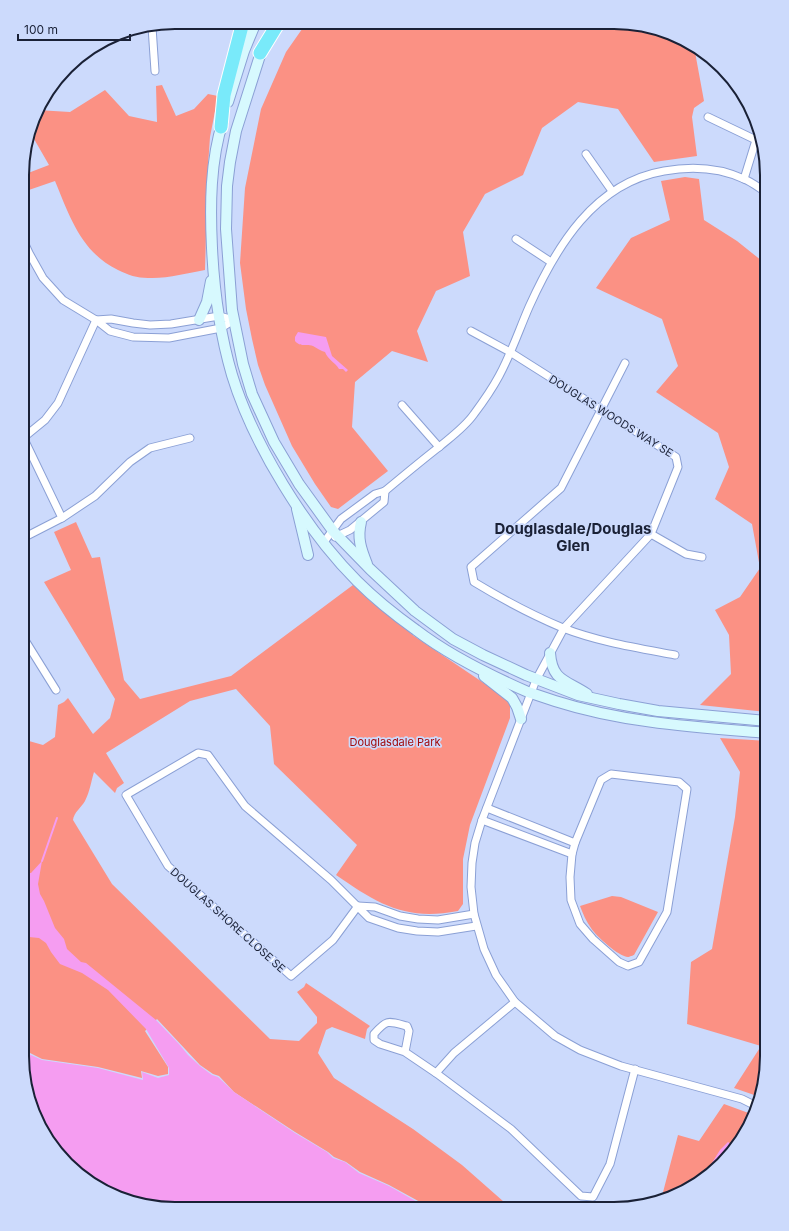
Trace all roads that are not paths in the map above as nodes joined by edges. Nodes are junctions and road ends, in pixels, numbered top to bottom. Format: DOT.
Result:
graph roads {
  1 [pos="241,29"];
  2 [pos="253,29"];
  3 [pos="271,29"];
  4 [pos="275,29"];
  5 [pos="152,31"];
  6 [pos="260,53"];
  7 [pos="155,71"];
  8 [pos="708,116"];
  9 [pos="221,127"];
  10 [pos="756,140"];
  11 [pos="756,141"];
  12 [pos="586,154"];
  13 [pos="744,179"];
  14 [pos="760,189"];
  15 [pos="612,191"];
  16 [pos="516,239"];
  17 [pos="29,253"];
  18 [pos="551,262"];
  19 [pos="213,271"];
  20 [pos="219,316"];
  21 [pos="96,320"];
  22 [pos="199,320"];
  23 [pos="234,320"];
  24 [pos="221,328"];
  25 [pos="470,331"];
  26 [pos="510,352"];
  27 [pos="625,363"];
  28 [pos="402,405"];
  29 [pos="601,410"];
  30 [pos="29,433"];
  31 [pos="190,438"];
  32 [pos="439,447"];
  33 [pos="29,450"];
  34 [pos="385,491"];
  35 [pos="295,503"];
  36 [pos="62,518"];
  37 [pos="361,522"];
  38 [pos="335,533"];
  39 [pos="651,534"];
  40 [pos="29,535"];
  41 [pos="324,542"];
  42 [pos="308,555"];
  43 [pos="702,557"];
  44 [pos="370,570"];
  45 [pos="564,628"];
  46 [pos="29,647"];
  47 [pos="550,653"];
  48 [pos="676,655"];
  49 [pos="477,668"];
  50 [pos="536,680"];
  51 [pos="56,690"];
  52 [pos="531,693"];
  53 [pos="593,698"];
  54 [pos="521,719"];
  55 [pos="760,720"];
  56 [pos="760,732"];
  57 [pos="486,808"];
  58 [pos="482,820"];
  59 [pos="575,843"];
  60 [pos="572,854"];
  61 [pos="358,906"];
  62 [pos="474,914"];
  63 [pos="476,926"];
  64 [pos="515,1002"];
  65 [pos="405,1052"];
  66 [pos="635,1069"];
  67 [pos="436,1073"];
  68 [pos="752,1104"];
  1 -- 9 [label="highway"];
  2 -- 9 [label="street"];
  3 -- 6 [label="street"];
  4 -- 6 [label="highway"];
  5 -- 7 [label="street"];
  6 -- 23 [label="street"];
  8 -- 10 [label="street"];
  9 -- 19 [label="street"];
  11 -- 13 [label="street"];
  12 -- 15 [label="street"];
  13 -- 14 [label="street"];
  13 -- 15 [label="street"];
  15 -- 18 [label="street"];
  16 -- 18 [label="street"];
  17 -- 21 [label="street"];
  18 -- 26 [label="street"];
  19 -- 20 [label="street"];
  19 -- 22 [label="street"];
  20 -- 22 [label="street"];
  20 -- 23 [label="street"];
  20 -- 24 [label="street"];
  21 -- 22 [label="street"];
  21 -- 24 [label="street"];
  21 -- 30 [label="street"];
  23 -- 24 [label="street"];
  23 -- 38 [label="street"];
  24 -- 35 [label="street"];
  25 -- 26 [label="street, DOUGLAS WOODS WAY SE"];
  26 -- 29 [label="street, DOUGLAS WOODS WAY SE"];
  26 -- 32 [label="street"];
  27 -- 29 [label="street"];
  28 -- 32 [label="street"];
  29 -- 39 [label="street, DOUGLAS WOODS WAY SE"];
  29 -- 45 [label="street"];
  31 -- 36 [label="street"];
  32 -- 34 [label="street"];
  33 -- 36 [label="street"];
  34 -- 37 [label="street"];
  34 -- 38 [label="street"];
  35 -- 41 [label="street"];
  35 -- 42 [label="street"];
  36 -- 40 [label="street"];
  37 -- 38 [label="street"];
  37 -- 44 [label="street"];
  38 -- 41 [label="street"];
  38 -- 44 [label="street"];
  39 -- 43 [label="street"];
  39 -- 45 [label="street, DOUGLAS WOODS WAY SE"];
  41 -- 49 [label="street"];
  44 -- 50 [label="street"];
  45 -- 47 [label="street, DOUGLAS WOODS WAY SE"];
  45 -- 48 [label="street"];
  46 -- 51 [label="street"];
  47 -- 50 [label="street, DOUGLAS WOODS WAY SE"];
  47 -- 53 [label="street"];
  49 -- 52 [label="street"];
  49 -- 54 [label="street"];
  50 -- 52 [label="street, DOUGLAS WOODS WAY SE"];
  50 -- 53 [label="street"];
  52 -- 54 [label="street, DOUGLAS WOODS WAY SE"];
  52 -- 56 [label="street"];
  53 -- 55 [label="street"];
  54 -- 57 [label="street, DOUGLAS WOODS WAY SE"];
  57 -- 58 [label="street, DOUGLAS WOODS WAY SE"];
  57 -- 59 [label="street"];
  58 -- 60 [label="street"];
  58 -- 62 [label="street, DOUGLAS WOODS WAY SE"];
  59 -- 60 [label="street"];
  59 -- 60 [label="street"];
  61 -- 61 [label="street, DOUGLAS SHORE CLOSE SE"];
  61 -- 62 [label="street"];
  61 -- 63 [label="street, DOUGLAS SHORE CLOSE SE"];
  62 -- 63 [label="street, DOUGLAS WOODS WAY SE"];
  63 -- 64 [label="street, DOUGLAS WOODS WAY SE"];
  64 -- 66 [label="street, DOUGLAS WOODS WAY SE"];
  64 -- 67 [label="street"];
  65 -- 65 [label="street"];
  65 -- 67 [label="street"];
  66 -- 67 [label="street"];
  66 -- 68 [label="street, DOUGLAS WOODS WAY SE"];
}
